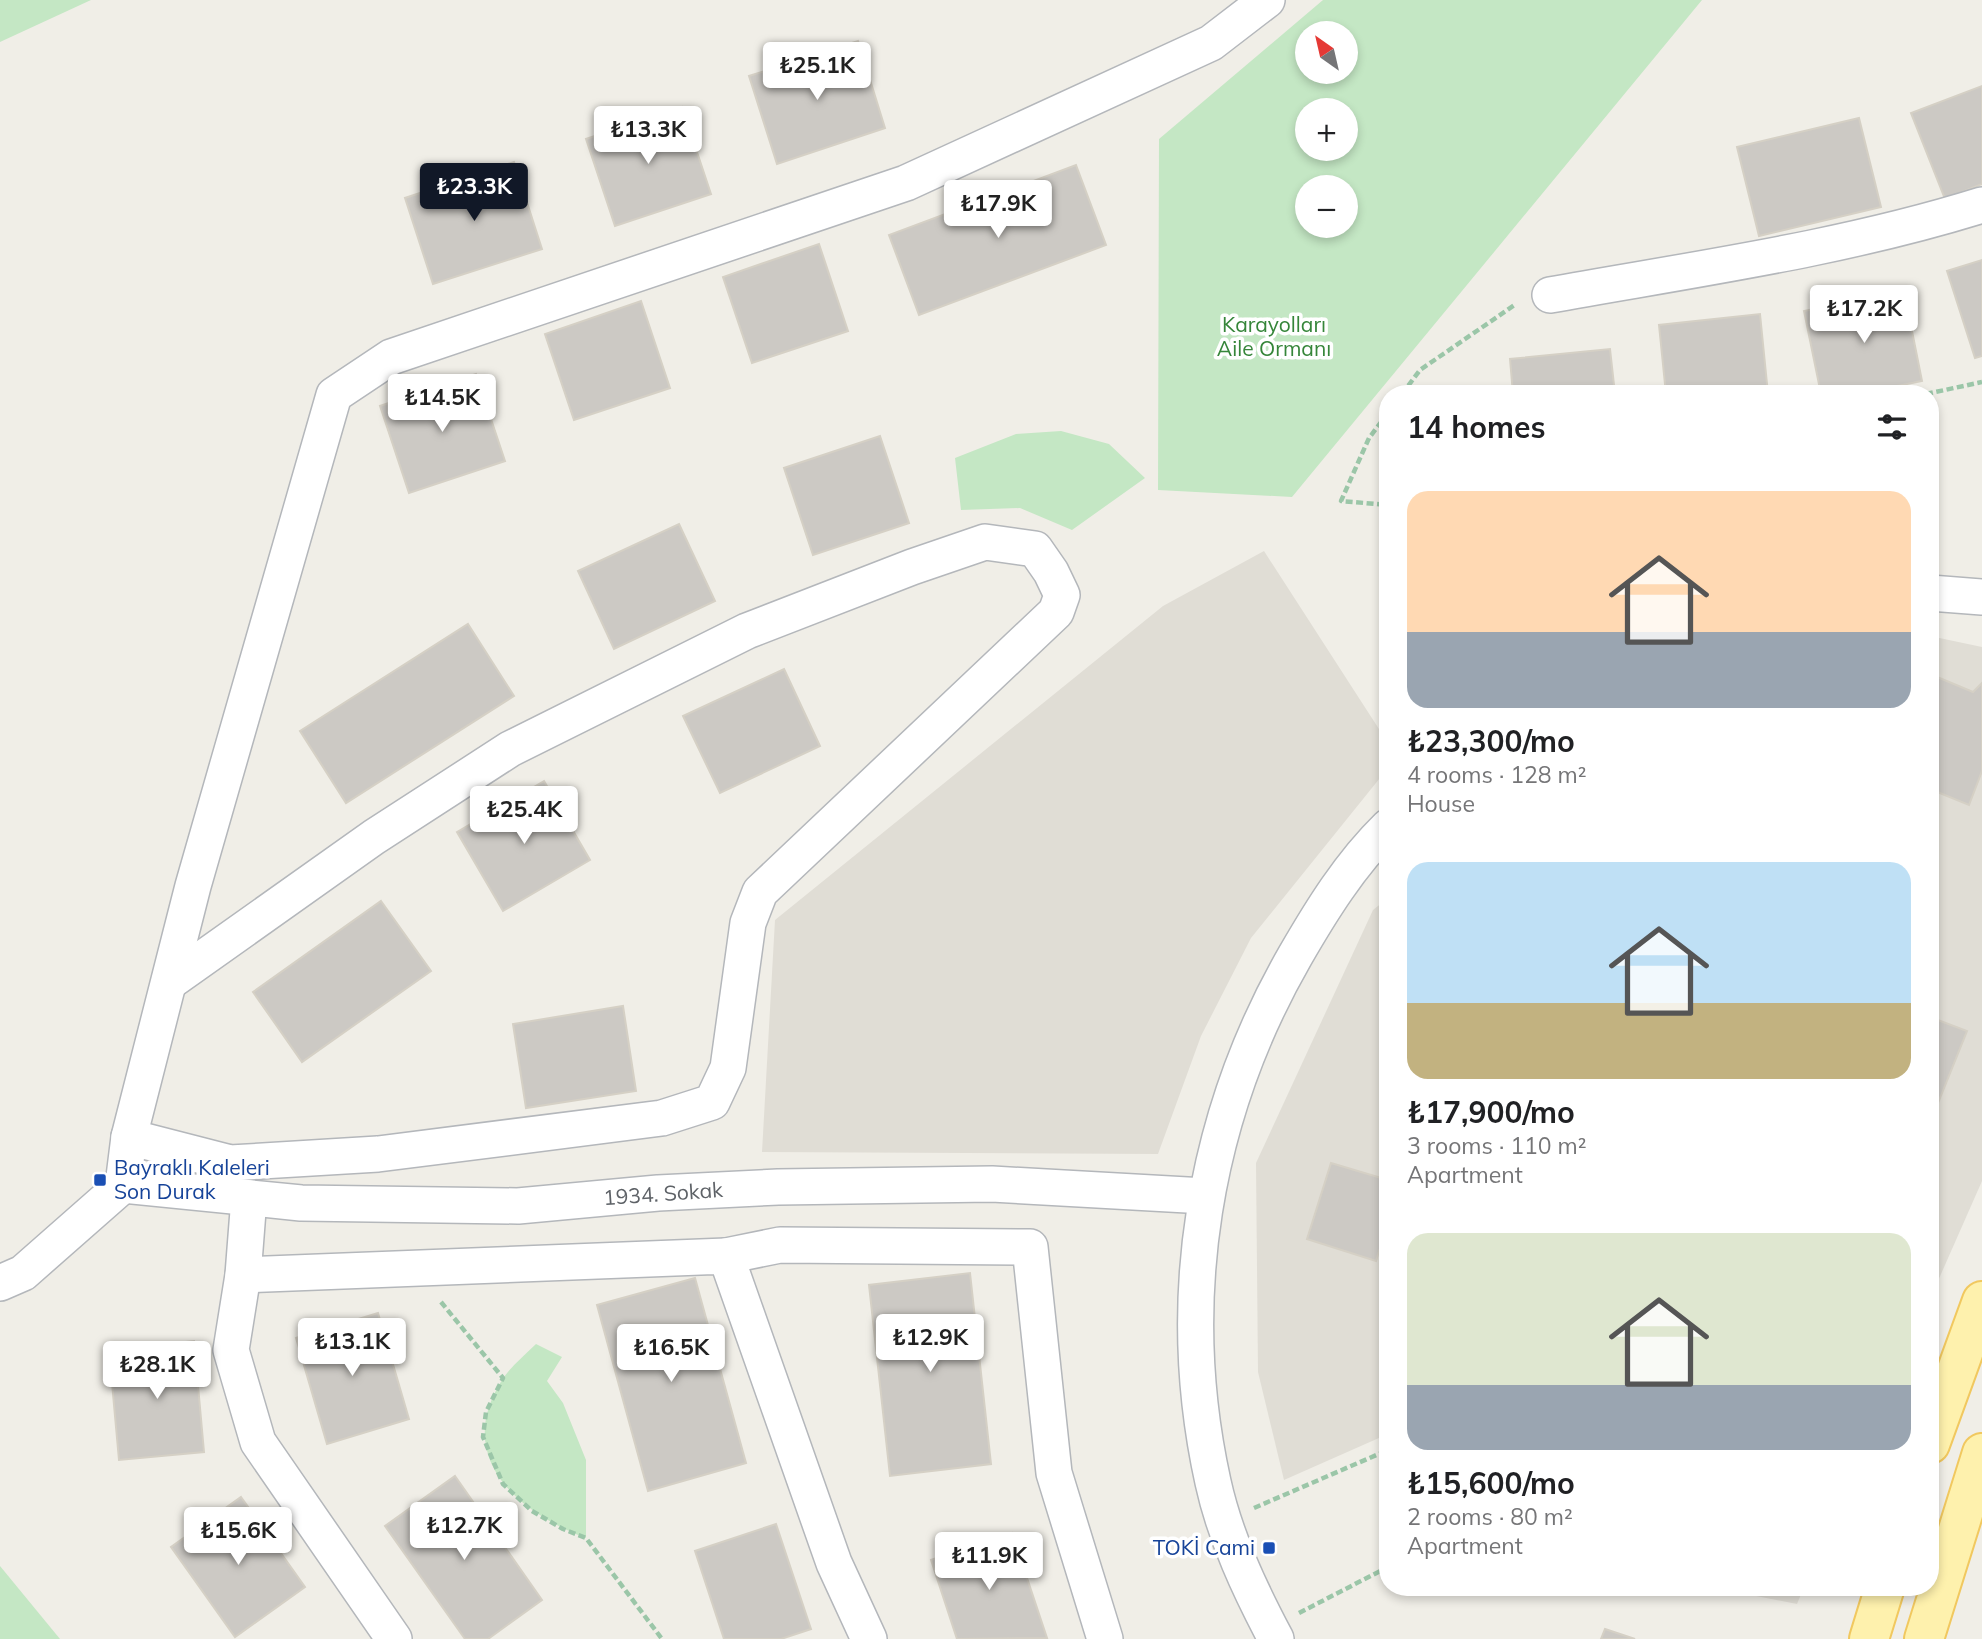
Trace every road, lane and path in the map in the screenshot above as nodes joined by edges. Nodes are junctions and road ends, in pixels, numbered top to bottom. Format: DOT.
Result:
graph roads {
  1 [pos="1267,0"];
  2 [pos="1982,205"];
  3 [pos="1550,295"];
  4 [pos="1982,382"];
  5 [pos="1409,385"];
  6 [pos="1939,391"];
  7 [pos="1379,426"];
  8 [pos="1379,504"];
  9 [pos="1939,594"];
  10 [pos="1982,597"];
  11 [pos="1379,835"];
  12 [pos="171,981"];
  13 [pos="129,1136"];
  14 [pos="123,1185"];
  15 [pos="1205,1196"];
  16 [pos="248,1198"];
  17 [pos="726,1256"];
  18 [pos="414,1269"];
  19 [pos="243,1275"];
  20 [pos="0,1283"];
  21 [pos="1982,1301"];
  22 [pos="1939,1419"];
  23 [pos="1982,1453"];
  24 [pos="1379,1454"];
  25 [pos="1225,1521"];
  26 [pos="1379,1572"];
  27 [pos="1939,1591"];
  28 [pos="1882,1596"];
  29 [pos="1937,1596"];
  30 [pos="1273,1634"];
  31 [pos="394,1639"];
  32 [pos="662,1639"];
  33 [pos="869,1639"];
  34 [pos="1105,1639"];
  35 [pos="1869,1639"];
  36 [pos="1924,1639"];
  1 -- 12 [label="street"];
  2 -- 3 [label="street"];
  3 -- 5 [label="path"];
  4 -- 6 [label="path"];
  7 -- 8 [label="path"];
  9 -- 10 [label="street"];
  11 -- 15 [label="street"];
  12 -- 13 [label="street"];
  12 -- 13 [label="street"];
  13 -- 14 [label="street"];
  14 -- 16 [label="street, 1934. Sokak"];
  14 -- 20 [label="street"];
  15 -- 16 [label="street, 1934. Sokak"];
  15 -- 25 [label="street"];
  16 -- 19 [label="street"];
  17 -- 18 [label="street"];
  17 -- 33 [label="street"];
  17 -- 34 [label="street"];
  18 -- 19 [label="street"];
  18 -- 32 [label="path"];
  19 -- 31 [label="street"];
  21 -- 22 [label="main road"];
  23 -- 27 [label="main road"];
  24 -- 25 [label="path"];
  25 -- 30 [label="street"];
  26 -- 30 [label="path"];
  28 -- 35 [label="main road"];
  29 -- 36 [label="main road"];
}
